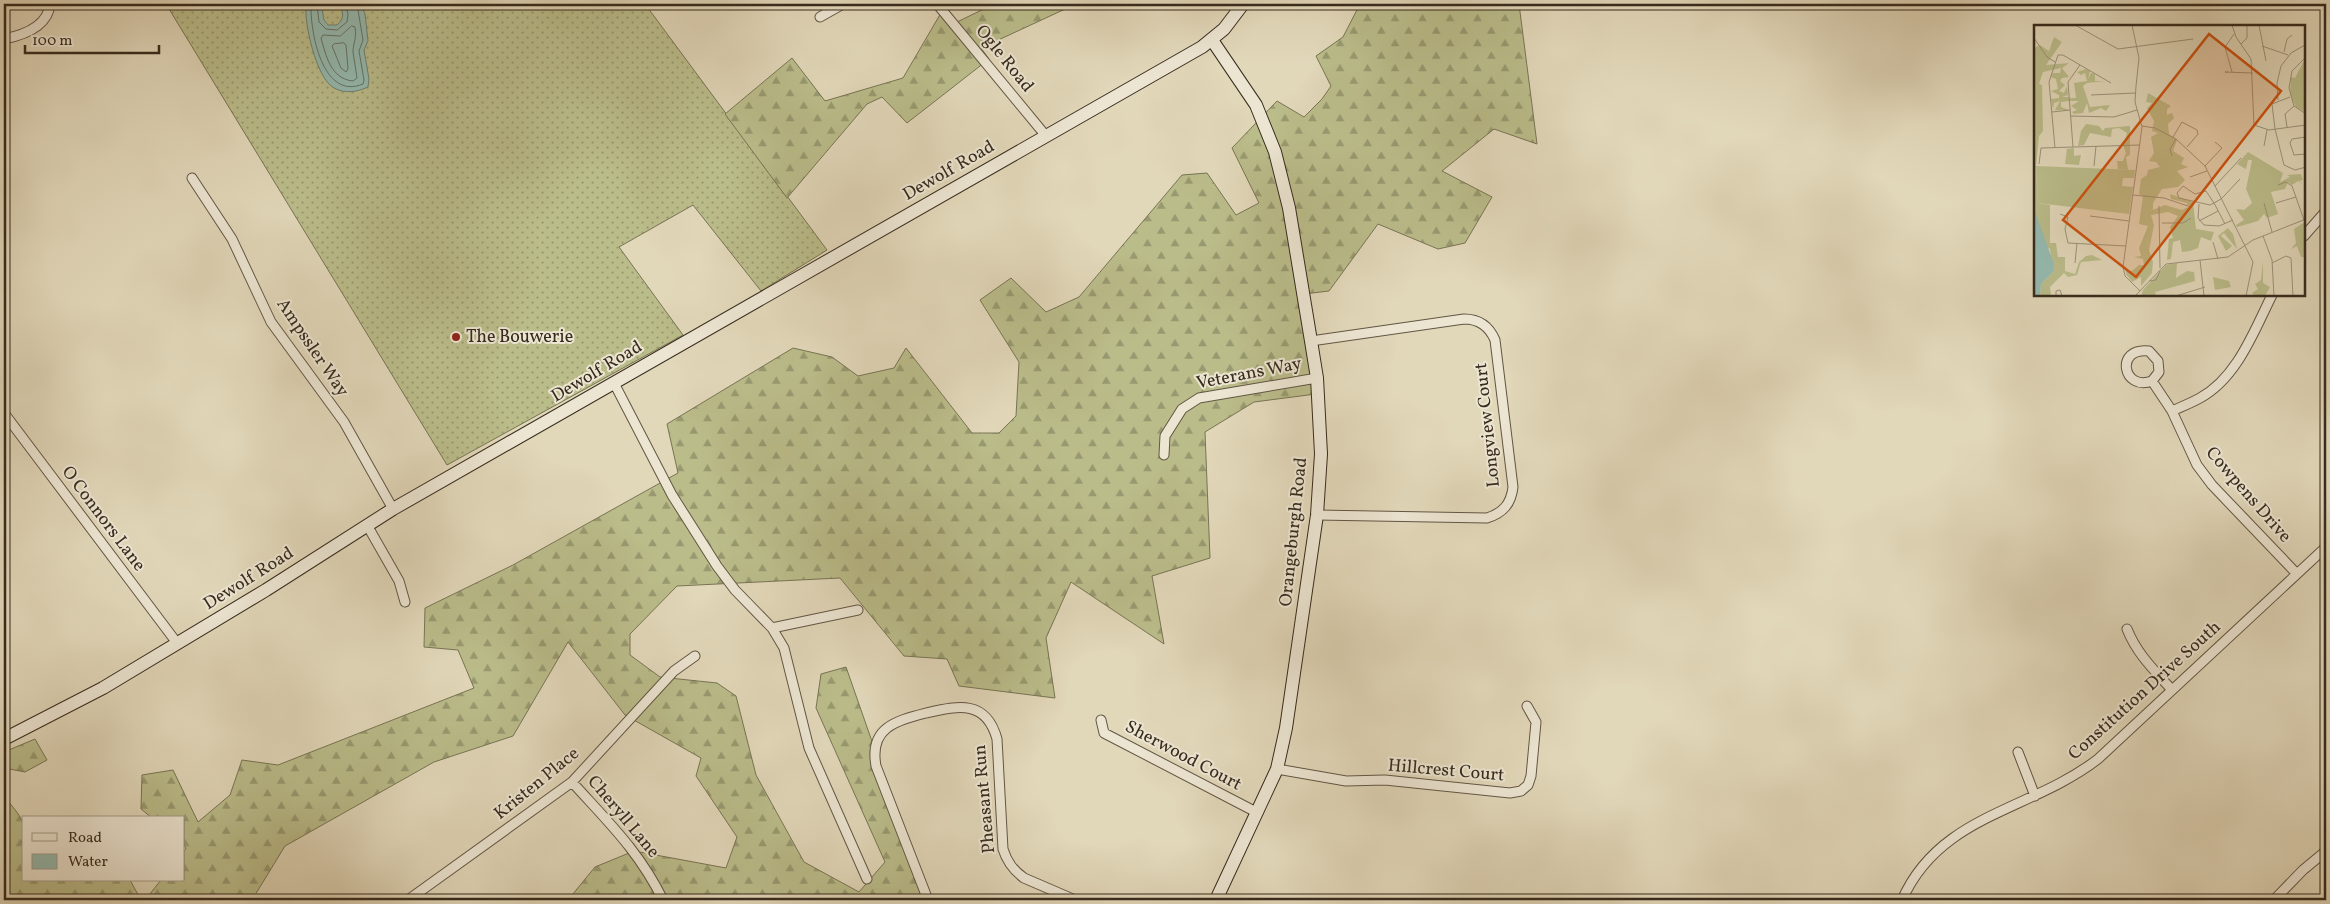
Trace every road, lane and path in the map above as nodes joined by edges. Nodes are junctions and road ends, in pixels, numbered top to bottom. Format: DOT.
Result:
graph roads {
  1 [pos="50,4"];
  2 [pos="843,4"];
  3 [pos="938,4"];
  4 [pos="1243,4"];
  5 [pos="820,17"];
  6 [pos="4,39"];
  7 [pos="1212,40"];
  8 [pos="1046,136"];
  9 [pos="192,178"];
  10 [pos="2326,211"];
  11 [pos="2305,235"];
  12 [pos="2271,296"];
  13 [pos="1311,341"];
  14 [pos="1317,378"];
  15 [pos="2152,381"];
  16 [pos="614,383"];
  17 [pos="2172,411"];
  18 [pos="4,413"];
  19 [pos="1164,455"];
  20 [pos="393,509"];
  21 [pos="1317,515"];
  22 [pos="367,524"];
  23 [pos="2326,547"];
  24 [pos="2297,574"];
  25 [pos="405,602"];
  26 [pos="858,610"];
  27 [pos="772,628"];
  28 [pos="2127,629"];
  29 [pos="177,643"];
  30 [pos="695,656"];
  31 [pos="2172,690"];
  32 [pos="1527,706"];
  33 [pos="1101,720"];
  34 [pos="4,739"];
  35 [pos="2018,752"];
  36 [pos="1277,769"];
  37 [pos="572,782"];
  38 [pos="2035,796"];
  39 [pos="1258,814"];
  40 [pos="2326,851"];
  41 [pos="867,879"];
  42 [pos="408,900"];
  43 [pos="663,900"];
  44 [pos="928,900"];
  45 [pos="1075,900"];
  46 [pos="1216,900"];
  47 [pos="1902,900"];
  48 [pos="2274,900"];
  1 -- 6 [label="street"];
  2 -- 5 [label="street"];
  3 -- 8 [label="street, Ogle Road"];
  4 -- 7 [label="main road"];
  7 -- 8 [label="main road, Dewolf Road"];
  7 -- 13 [label="main road, Orangeburgh Road"];
  8 -- 16 [label="main road, Dewolf Road"];
  9 -- 20 [label="street, Ampssler Way"];
  10 -- 11 [label="street"];
  12 -- 17 [label="street"];
  13 -- 14 [label="main road, Orangeburgh Road"];
  13 -- 21 [label="street, Longview Court"];
  14 -- 19 [label="street, Veterans Way"];
  14 -- 21 [label="main road, Orangeburgh Road"];
  15 -- 17 [label="street, Cowpens Drive"];
  16 -- 20 [label="main road, Dewolf Road"];
  16 -- 27 [label="street"];
  17 -- 24 [label="street, Cowpens Drive"];
  18 -- 29 [label="street, O Connors Lane"];
  20 -- 22 [label="main road, Dewolf Road"];
  21 -- 36 [label="main road, Orangeburgh Road"];
  22 -- 25 [label="street"];
  22 -- 29 [label="main road, Dewolf Road"];
  23 -- 24 [label="street, Constitution Drive South"];
  24 -- 31 [label="street, Constitution Drive South"];
  26 -- 27 [label="street"];
  27 -- 41 [label="street"];
  28 -- 31 [label="street"];
  29 -- 34 [label="main road, Dewolf Road"];
  30 -- 37 [label="street, Kristen Place"];
  31 -- 38 [label="street, Constitution Drive South"];
  32 -- 36 [label="street, Hillcrest Court"];
  33 -- 39 [label="street, Sherwood Court"];
  35 -- 38 [label="street"];
  36 -- 39 [label="main road, Orangeburgh Road"];
  37 -- 42 [label="street, Kristen Place"];
  37 -- 43 [label="street, Cheryll Lane"];
  38 -- 47 [label="street, Constitution Drive South"];
  39 -- 46 [label="main road, Orangeburgh Road"];
  40 -- 48 [label="street"];
  44 -- 45 [label="street, Pheasant Run"];
}
